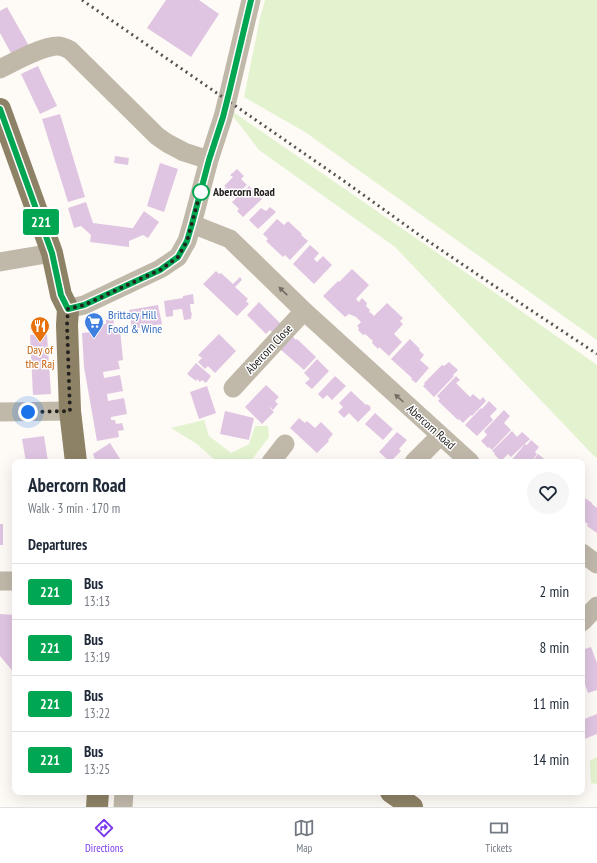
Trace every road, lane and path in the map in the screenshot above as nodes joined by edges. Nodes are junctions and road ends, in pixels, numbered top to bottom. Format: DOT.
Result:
graph roads {
  1 [pos="247,2"];
  2 [pos="0,69"];
  3 [pos="0,109"];
  4 [pos="5,134"];
  5 [pos="209,160"];
  6 [pos="192,224"];
  7 [pos="52,253"];
  8 [pos="0,262"];
  9 [pos="68,309"];
  10 [pos="304,311"];
  11 [pos="233,388"];
  12 [pos="70,411"];
  13 [pos="0,412"];
  14 [pos="444,439"];
  15 [pos="285,444"];
  16 [pos="76,459"];
  17 [pos="273,459"];
  18 [pos="418,459"];
  19 [pos="432,459"];
  20 [pos="467,459"];
  21 [pos="585,555"];
  22 [pos="597,564"];
  23 [pos="0,581"];
  24 [pos="12,581"];
  25 [pos="597,606"];
  26 [pos="585,619"];
  27 [pos="98,795"];
  28 [pos="124,795"];
  29 [pos="395,795"];
  30 [pos="97,807"];
  31 [pos="123,807"];
  32 [pos="412,807"];
  1 -- 5 [label="street"];
  2 -- 5 [label="street"];
  3 -- 4 [label="main road"];
  4 -- 7 [label="main road"];
  5 -- 6 [label="street"];
  6 -- 9 [label="street"];
  10 -- 6 [label="street, Abercorn Road, one-way"];
  7 -- 8 [label="street"];
  7 -- 9 [label="main road"];
  9 -- 12 [label="main road"];
  10 -- 11 [label="street, Abercorn Close"];
  14 -- 10 [label="street, Abercorn Road, one-way"];
  12 -- 13 [label="street"];
  12 -- 16 [label="main road"];
  14 -- 18 [label="street"];
  14 -- 19 [label="street"];
  14 -- 20 [label="street, Abercorn Road"];
  15 -- 17 [label="street"];
  21 -- 22 [label="street"];
  23 -- 24 [label="street"];
  25 -- 26 [label="street"];
  27 -- 30 [label="main road"];
  28 -- 31 [label="street"];
  29 -- 32 [label="main road"];
}
